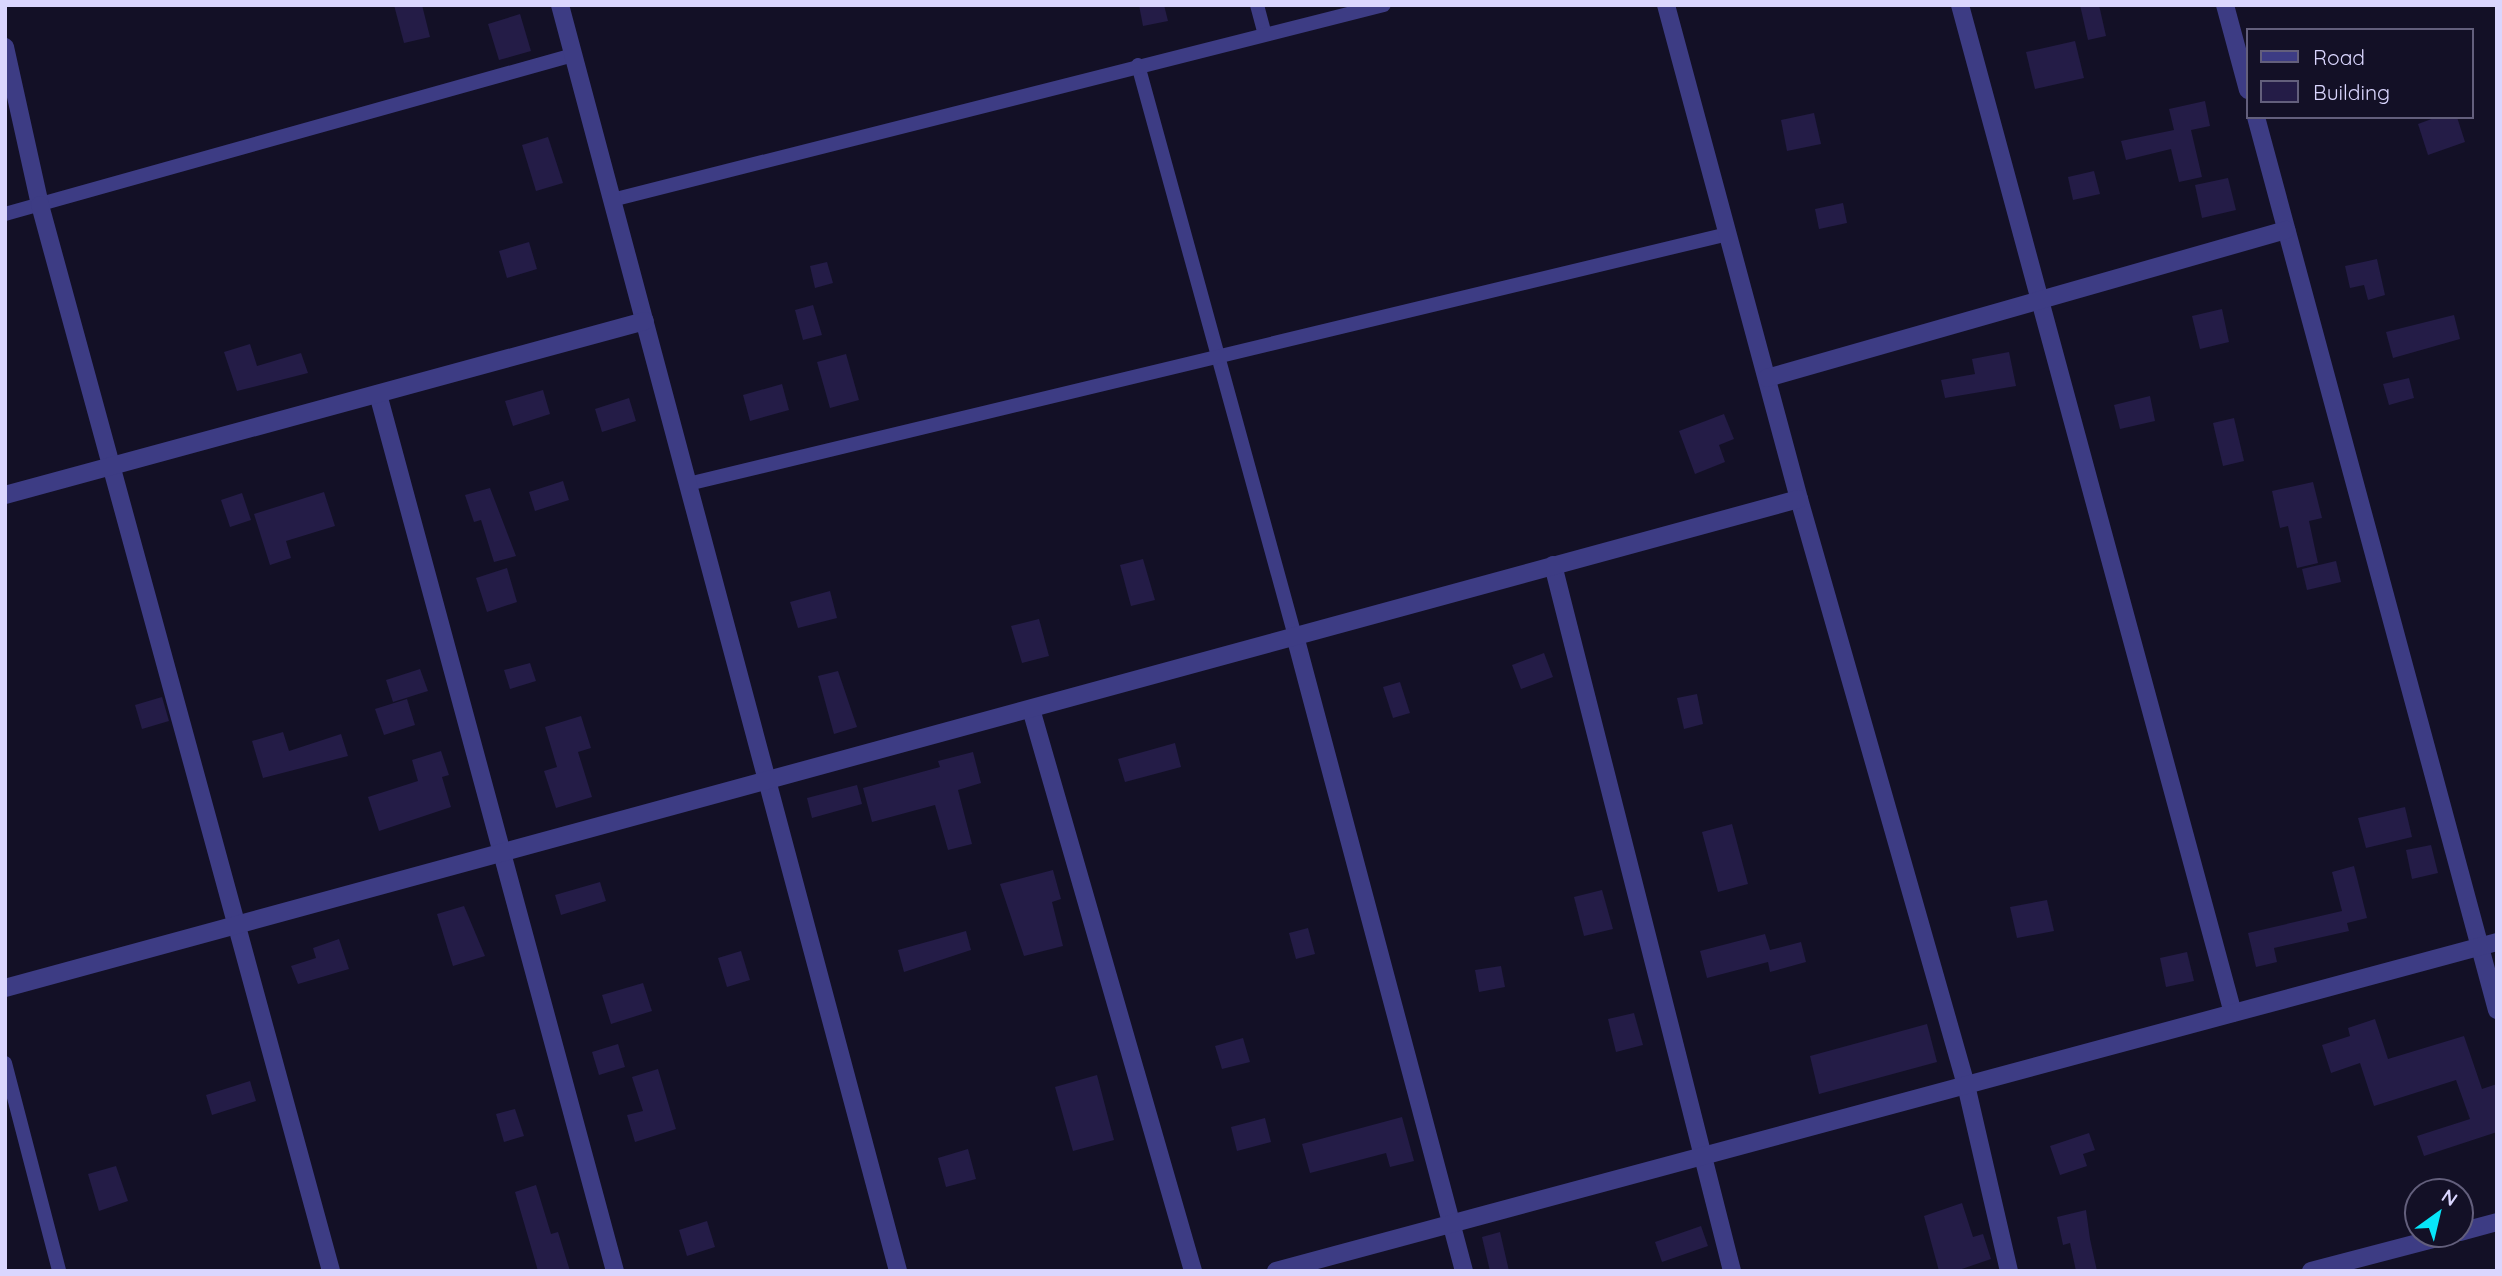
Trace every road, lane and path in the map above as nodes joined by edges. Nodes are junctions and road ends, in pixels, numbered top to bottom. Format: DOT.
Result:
graph roads {
  1 [pos="560,5"];
  2 [pos="1257,5"];
  3 [pos="1384,5"];
  4 [pos="1666,5"];
  5 [pos="1960,5"];
  6 [pos="2225,5"];
  7 [pos="1265,34"];
  8 [pos="5,47"];
  9 [pos="573,55"];
  10 [pos="1138,65"];
  11 [pos="2246,83"];
  12 [pos="2257,119"];
  13 [pos="612,201"];
  14 [pos="40,205"];
  15 [pos="5,214"];
  16 [pos="2286,230"];
  17 [pos="1728,234"];
  18 [pos="2040,300"];
  19 [pos="645,321"];
  20 [pos="1220,356"];
  21 [pos="1767,378"];
  22 [pos="378,394"];
  23 [pos="114,465"];
  24 [pos="688,484"];
  25 [pos="5,495"];
  26 [pos="1799,499"];
  27 [pos="1553,565"];
  28 [pos="1295,636"];
  29 [pos="1031,709"];
  30 [pos="767,780"];
  31 [pos="502,853"];
  32 [pos="238,925"];
  33 [pos="2489,944"];
  34 [pos="5,988"];
  35 [pos="2497,1010"];
  36 [pos="2233,1013"];
  37 [pos="5,1063"];
  38 [pos="1966,1085"];
  39 [pos="1701,1156"];
  40 [pos="2497,1222"];
  41 [pos="1451,1224"];
  42 [pos="2474,1228"];
  43 [pos="2404,1247"];
  44 [pos="59,1271"];
  45 [pos="331,1271"];
  46 [pos="615,1271"];
  47 [pos="898,1271"];
  48 [pos="1193,1271"];
  49 [pos="1276,1271"];
  50 [pos="1464,1271"];
  51 [pos="1732,1271"];
  52 [pos="2009,1271"];
  53 [pos="2311,1271"];
  1 -- 9 [label="street"];
  2 -- 7 [label="lane"];
  3 -- 7 [label="lane"];
  4 -- 17 [label="street"];
  5 -- 18 [label="street"];
  6 -- 11 [label="street"];
  7 -- 10 [label="lane"];
  8 -- 14 [label="street"];
  9 -- 13 [label="street"];
  9 -- 14 [label="lane"];
  10 -- 13 [label="lane"];
  10 -- 20 [label="lane"];
  12 -- 16 [label="street"];
  13 -- 19 [label="street"];
  14 -- 15 [label="lane"];
  14 -- 23 [label="street"];
  16 -- 18 [label="street"];
  16 -- 33 [label="street"];
  17 -- 20 [label="lane"];
  17 -- 21 [label="street"];
  18 -- 21 [label="street"];
  18 -- 36 [label="street"];
  19 -- 22 [label="street"];
  19 -- 24 [label="street"];
  20 -- 24 [label="lane"];
  20 -- 28 [label="lane"];
  21 -- 26 [label="street"];
  22 -- 23 [label="street"];
  22 -- 31 [label="street"];
  23 -- 25 [label="street"];
  23 -- 32 [label="street"];
  24 -- 30 [label="street"];
  26 -- 27 [label="street"];
  26 -- 38 [label="street"];
  27 -- 28 [label="street"];
  27 -- 39 [label="street"];
  28 -- 29 [label="street"];
  28 -- 41 [label="street"];
  29 -- 30 [label="street"];
  29 -- 48 [label="street"];
  30 -- 31 [label="street"];
  30 -- 47 [label="street"];
  31 -- 32 [label="street"];
  31 -- 46 [label="street"];
  32 -- 34 [label="street"];
  32 -- 45 [label="street"];
  33 -- 35 [label="street"];
  33 -- 36 [label="street"];
  36 -- 38 [label="street"];
  37 -- 44 [label="lane"];
  38 -- 39 [label="street"];
  38 -- 52 [label="street"];
  39 -- 41 [label="street"];
  39 -- 51 [label="street"];
  40 -- 42 [label="street"];
  41 -- 49 [label="street"];
  41 -- 50 [label="street"];
  43 -- 53 [label="street"];
}
